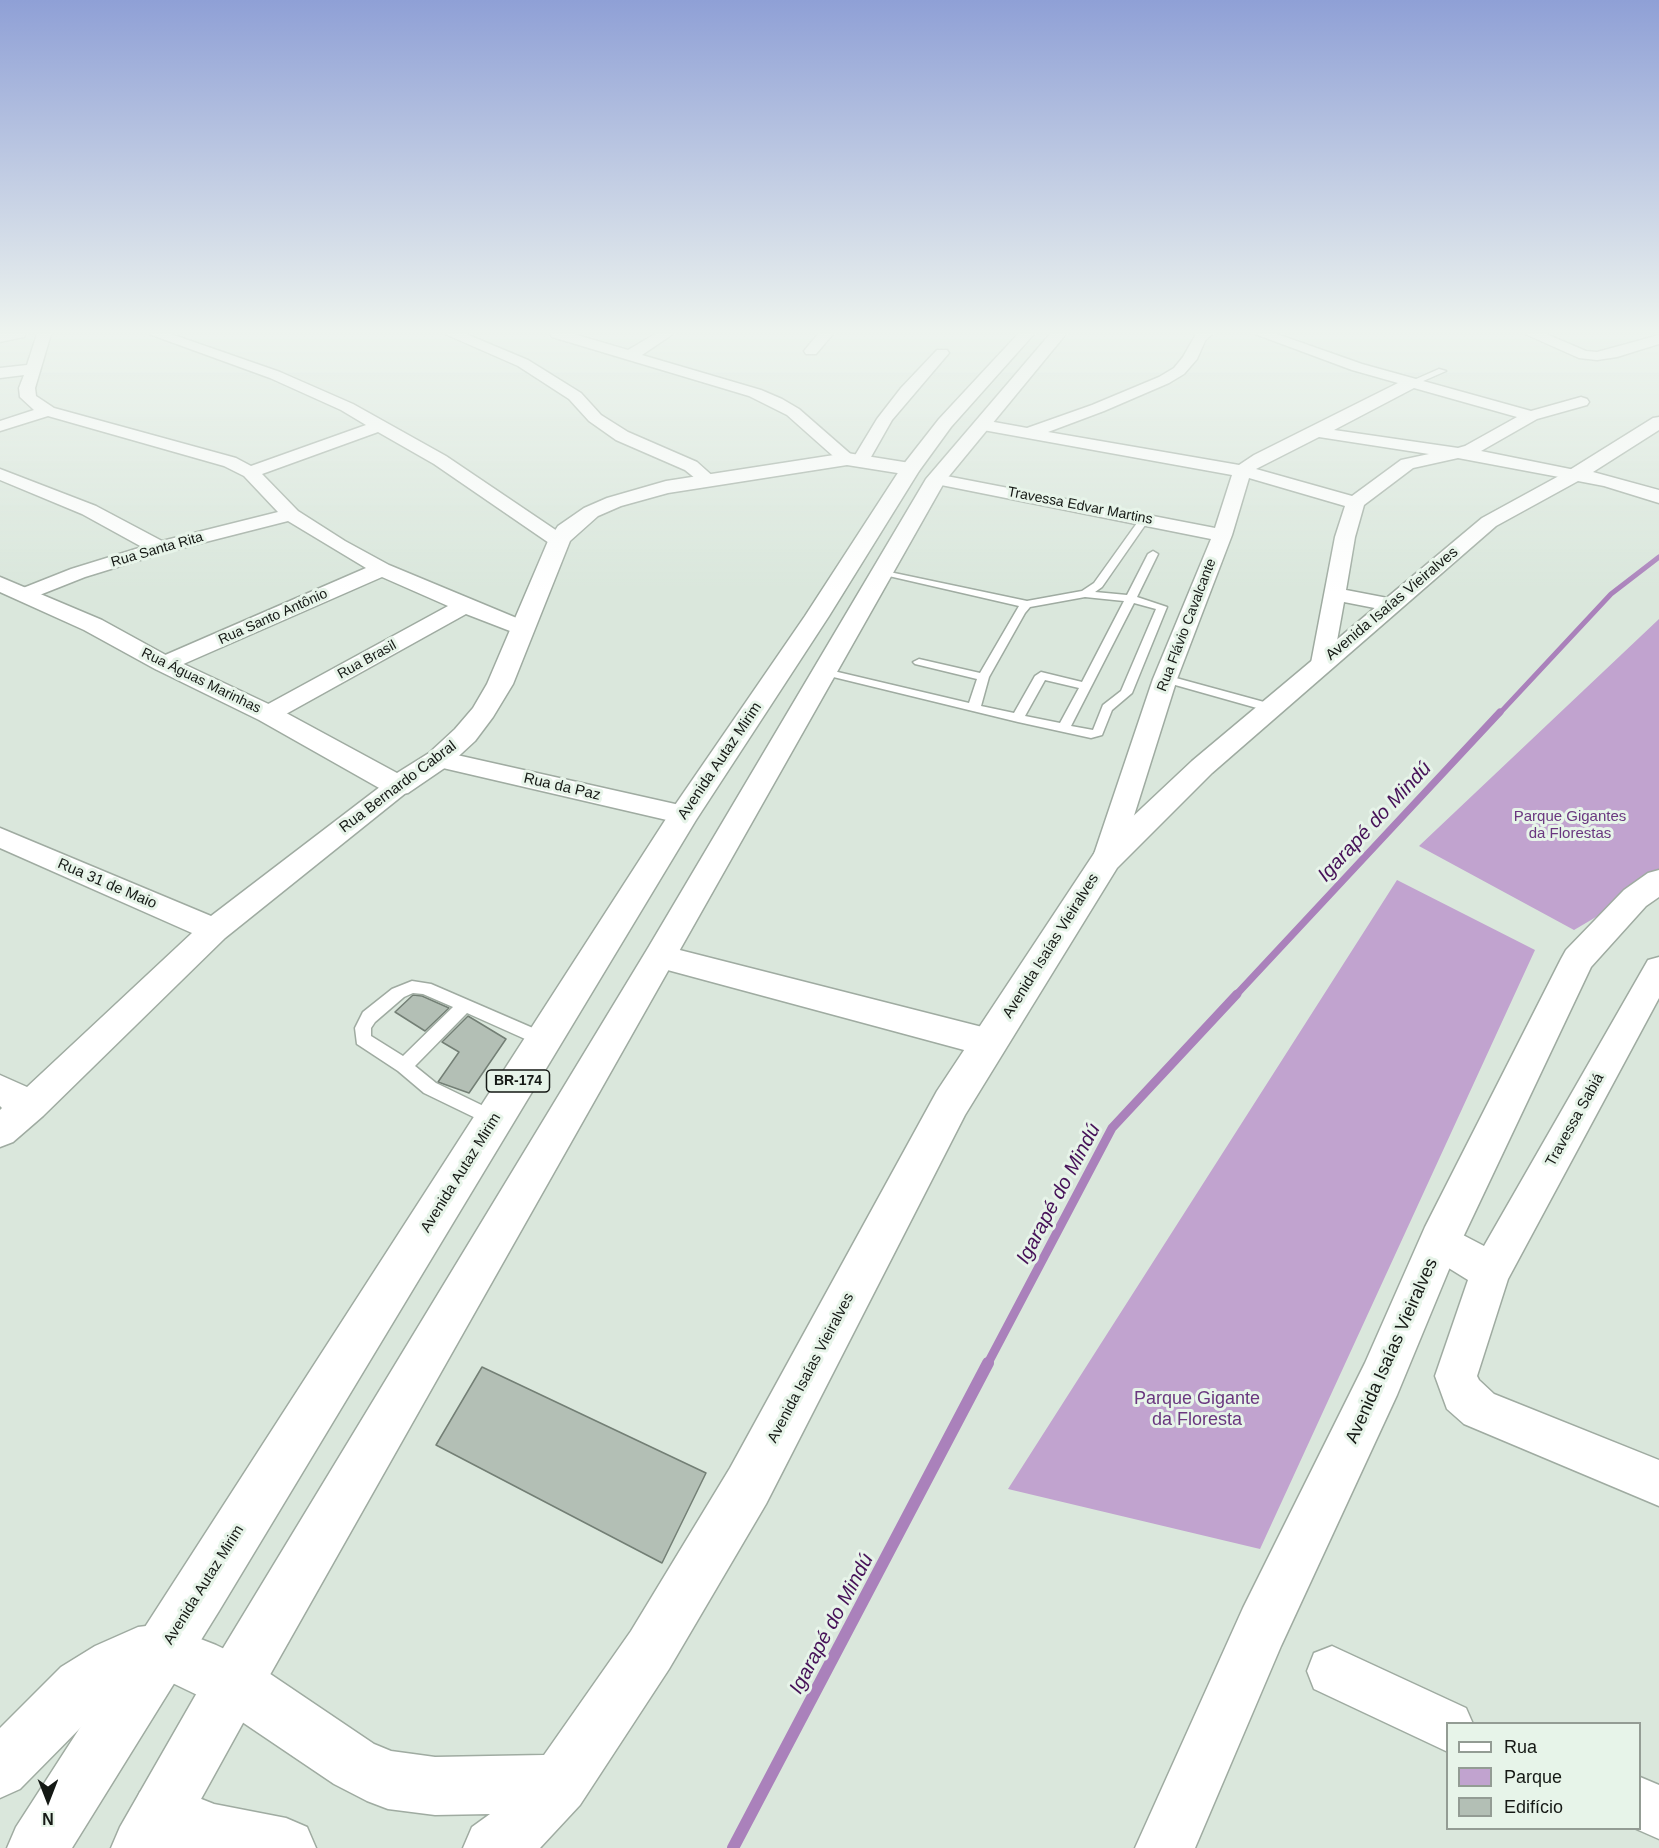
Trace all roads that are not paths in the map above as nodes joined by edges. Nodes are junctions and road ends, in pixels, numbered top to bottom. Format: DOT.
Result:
graph roads {
  1 [pos="18,420"];
  2 [pos="82,420"];
  3 [pos="369,420"];
  4 [pos="598,420"];
  5 [pos="805,420"];
  6 [pos="884,420"];
  7 [pos="948,420"];
  8 [pos="987,420"];
  9 [pos="1061,420"];
  10 [pos="1340,420"];
  11 [pos="1524,420"];
  12 [pos="1659,422"];
  13 [pos="983,425"];
  14 [pos="0,426"];
  15 [pos="379,426"];
  16 [pos="1031,432"];
  17 [pos="1317,432"];
  18 [pos="1458,453"];
  19 [pos="1605,456"];
  20 [pos="854,459"];
  21 [pos="1242,471"];
  22 [pos="250,472"];
  23 [pos="0,474"];
  24 [pos="923,474"];
  25 [pos="1575,475"];
  26 [pos="707,479"];
  27 [pos="1658,486"];
  28 [pos="1355,503"];
  29 [pos="291,515"];
  30 [pos="1145,518"];
  31 [pos="1222,535"];
  32 [pos="559,542"];
  33 [pos="159,548"];
  34 [pos="1153,554"];
  35 [pos="382,569"];
  36 [pos="884,572"];
  37 [pos="0,584"];
  38 [pos="25,594"];
  39 [pos="1085,594"];
  40 [pos="1334,594"];
  41 [pos="1131,599"];
  42 [pos="1027,603"];
  43 [pos="1390,605"];
  44 [pos="465,606"];
  45 [pos="523,629"];
  46 [pos="919,662"];
  47 [pos="1322,663"];
  48 [pos="164,664"];
  49 [pos="825,672"];
  50 [pos="983,677"];
  51 [pos="1165,679"];
  52 [pos="1086,686"];
  53 [pos="974,708"];
  54 [pos="1271,708"];
  55 [pos="268,714"];
  56 [pos="1018,718"];
  57 [pos="1064,728"];
  58 [pos="439,759"];
  59 [pos="398,786"];
  60 [pos="684,815"];
  61 [pos="0,837"];
  62 [pos="1106,860"];
  63 [pos="1659,881"];
  64 [pos="214,930"];
  65 [pos="660,957"];
  66 [pos="1659,969"];
  67 [pos="463,1007"];
  68 [pos="543,1040"];
  69 [pos="990,1043"];
  70 [pos="404,1066"];
  71 [pos="0,1090"];
  72 [pos="32,1105"];
  73 [pos="494,1119"];
  74 [pos="0,1131"];
  75 [pos="1440,1241"];
  76 [pos="1491,1272"];
  77 [pos="1659,1483"];
  78 [pos="162,1652"];
  79 [pos="1332,1671"];
  80 [pos="234,1683"];
  81 [pos="1446,1725"];
  82 [pos="0,1769"];
  83 [pos="558,1784"];
  84 [pos="1641,1804"];
  85 [pos="1659,1812"];
  86 [pos="151,1830"];
  87 [pos="37,1848"];
  88 [pos="286,1848"];
  89 [pos="493,1848"];
  90 [pos="1165,1848"];
  1 -- 14 [label="street"];
  2 -- 22 [label="street"];
  3 -- 15 [label="street"];
  4 -- 26 [label="street"];
  5 -- 20 [label="street"];
  6 -- 20 [label="street"];
  7 -- 24 [label="main road, Avenida Autaz Mirim / BR-174"];
  8 -- 13 [label="main road, Avenida Autaz Mirim / BR-174"];
  9 -- 16 [label="street"];
  10 -- 17 [label="street"];
  11 -- 18 [label="street"];
  12 -- 19 [label="main road, Avenida Isaías Vieiralves"];
  13 -- 16 [label="street"];
  13 -- 24 [label="main road, Avenida Autaz Mirim / BR-174"];
  15 -- 22 [label="street"];
  15 -- 32 [label="street"];
  16 -- 21 [label="street"];
  17 -- 18 [label="street"];
  17 -- 21 [label="street"];
  18 -- 25 [label="street"];
  18 -- 28 [label="street"];
  19 -- 25 [label="main road, Avenida Isaías Vieiralves"];
  19 -- 27 [label="main road"];
  20 -- 24 [label="main road, Rua Bernardo Cabral"];
  20 -- 26 [label="main road, Rua Bernardo Cabral"];
  21 -- 28 [label="street"];
  21 -- 31 [label="street, Rua Flávio Cavalcante"];
  22 -- 29 [label="street"];
  23 -- 33 [label="street"];
  24 -- 30 [label="street, Travessa Edvar Martins"];
  24 -- 36 [label="main road, Avenida Autaz Mirim / BR-174"];
  24 -- 60 [label="main road, Avenida Autaz Mirim / BR-174"];
  25 -- 27 [label="main road"];
  25 -- 43 [label="main road, Avenida Isaías Vieiralves"];
  26 -- 32 [label="main road, Rua Bernardo Cabral"];
  28 -- 40 [label="street"];
  29 -- 33 [label="street, Rua Santa Rita"];
  29 -- 35 [label="street"];
  30 -- 31 [label="street, Travessa Edvar Martins"];
  30 -- 39 [label="lane"];
  31 -- 51 [label="street, Rua Flávio Cavalcante"];
  32 -- 45 [label="main road, Rua Bernardo Cabral"];
  33 -- 38 [label="street, Rua Santa Rita"];
  34 -- 41 [label="lane"];
  35 -- 44 [label="street"];
  35 -- 48 [label="street, Rua Santo Antônio"];
  36 -- 42 [label="lane"];
  36 -- 49 [label="main road, Avenida Autaz Mirim / BR-174"];
  37 -- 38 [label="main road, Rua Águas Marinhas"];
  38 -- 48 [label="main road, Rua Águas Marinhas"];
  39 -- 41 [label="lane"];
  39 -- 42 [label="lane"];
  40 -- 43 [label="street"];
  40 -- 47 [label="street"];
  41 -- 52 [label="lane"];
  41 -- 57 [label="lane"];
  42 -- 50 [label="lane"];
  43 -- 47 [label="main road, Avenida Isaías Vieiralves"];
  44 -- 45 [label="street"];
  44 -- 55 [label="street, Rua Brasil"];
  45 -- 58 [label="main road, Rua Bernardo Cabral"];
  46 -- 50 [label="lane"];
  47 -- 54 [label="main road, Avenida Isaías Vieiralves"];
  48 -- 55 [label="main road, Rua Águas Marinhas"];
  49 -- 53 [label="lane"];
  49 -- 65 [label="main road, Avenida Autaz Mirim / BR-174"];
  50 -- 53 [label="lane"];
  51 -- 54 [label="lane"];
  51 -- 62 [label="street, Rua Flávio Cavalcante"];
  52 -- 56 [label="lane"];
  52 -- 57 [label="lane"];
  53 -- 56 [label="lane"];
  54 -- 62 [label="main road, Avenida Isaías Vieiralves"];
  55 -- 59 [label="main road, Rua Águas Marinhas"];
  56 -- 57 [label="lane"];
  58 -- 59 [label="main road, Rua Bernardo Cabral"];
  58 -- 60 [label="street, Rua da Paz"];
  59 -- 64 [label="street, Rua Bernardo Cabral"];
  60 -- 68 [label="main road, Avenida Autaz Mirim / BR-174"];
  61 -- 64 [label="street, Rua 31 de Maio"];
  62 -- 69 [label="main road, Avenida Isaías Vieiralves"];
  63 -- 75 [label="main road, Avenida Isaías Vieiralves"];
  64 -- 72 [label="street, Rua Bernardo Cabral"];
  65 -- 69 [label="street"];
  65 -- 80 [label="main road, Avenida Autaz Mirim / BR-174"];
  66 -- 76 [label="street, Travessa Sabiá"];
  67 -- 68 [label="lane"];
  67 -- 70 [label="lane"];
  67 -- 70 [label="lane"];
  68 -- 73 [label="main road, Avenida Autaz Mirim / BR-174"];
  69 -- 83 [label="main road, Avenida Isaías Vieiralves"];
  70 -- 73 [label="lane"];
  71 -- 72 [label="street"];
  72 -- 74 [label="street, Rua Bernardo Cabral"];
  73 -- 78 [label="main road, Avenida Autaz Mirim / BR-174"];
  75 -- 76 [label="street"];
  75 -- 90 [label="main road, Avenida Isaías Vieiralves"];
  76 -- 77 [label="street, Travessa Sabiá"];
  78 -- 80 [label="main road"];
  78 -- 82 [label="main road"];
  78 -- 87 [label="main road, Avenida Autaz Mirim / BR-174"];
  79 -- 81 [label="street"];
  80 -- 83 [label="main road"];
  80 -- 86 [label="main road, Avenida Autaz Mirim / BR-174"];
  83 -- 89 [label="main road, Avenida Isaías Vieiralves"];
  84 -- 85 [label="street"];
  86 -- 88 [label="main road"];
}
